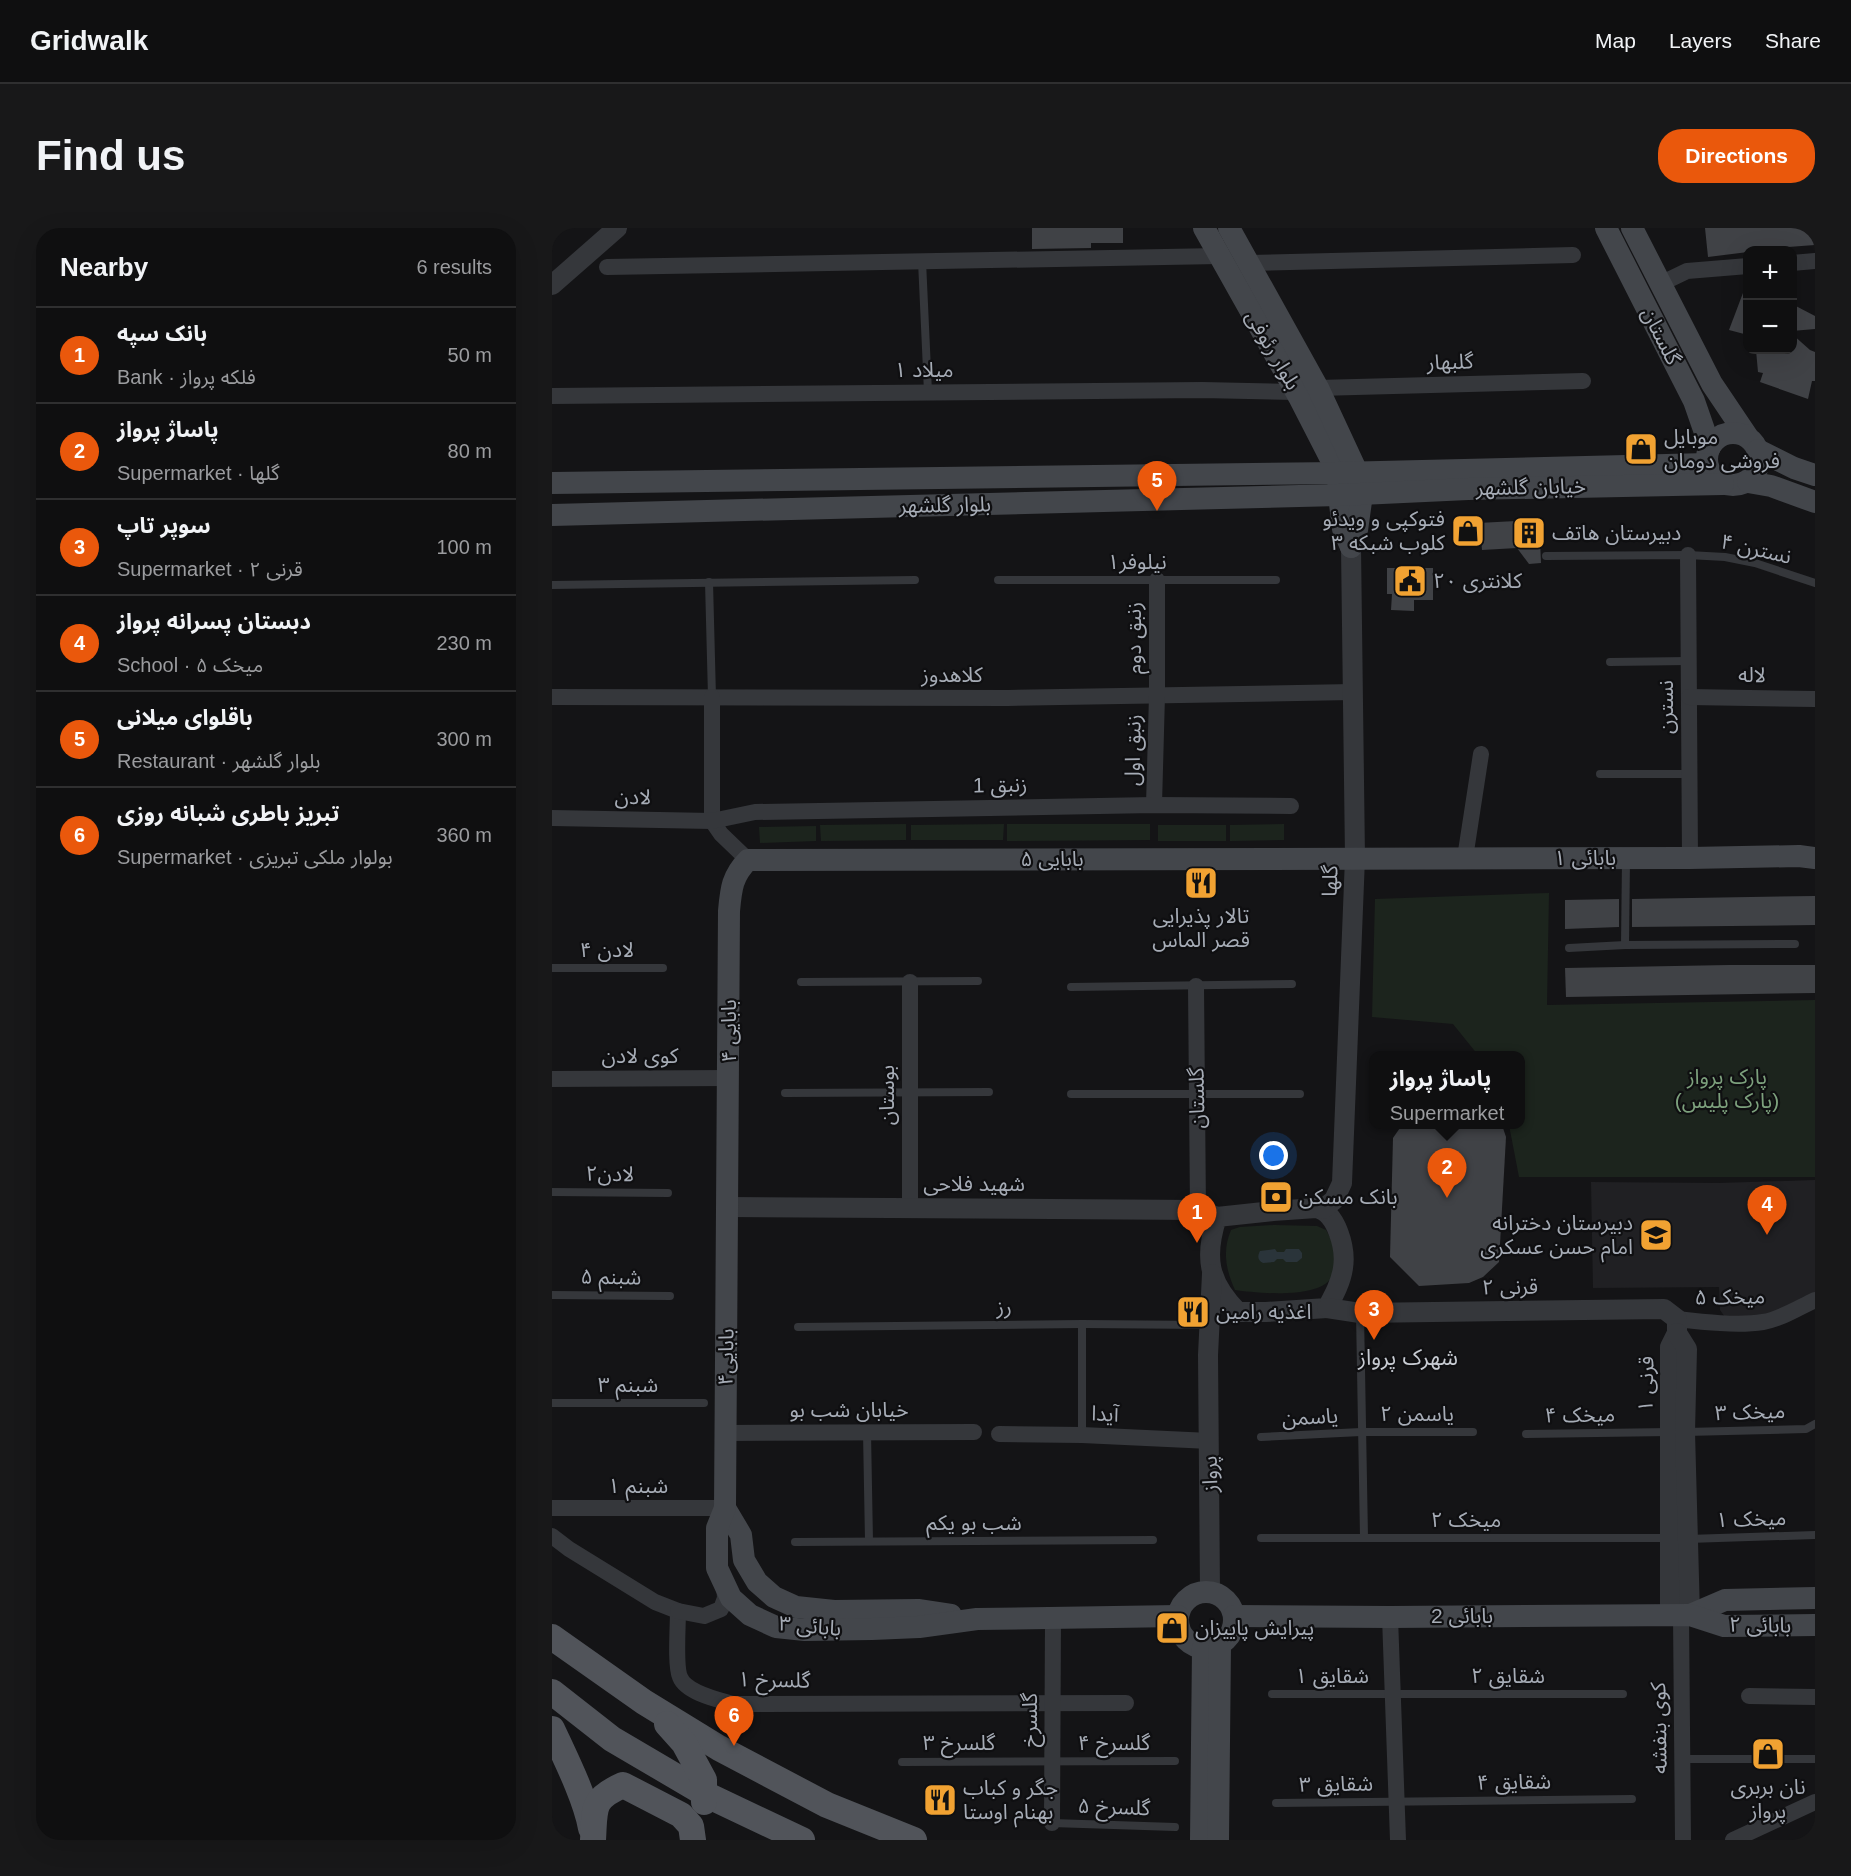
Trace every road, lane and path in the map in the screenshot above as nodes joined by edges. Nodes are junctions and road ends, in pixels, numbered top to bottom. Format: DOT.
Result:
graph roads {
  1 [pos="617,228"];
  2 [pos="1204,228"];
  3 [pos="1229,228"];
  4 [pos="1606,228"];
  5 [pos="1632,228"];
  6 [pos="1573,255"];
  7 [pos="1219,256"];
  8 [pos="922,261"];
  9 [pos="1815,261"];
  10 [pos="1249,263"];
  11 [pos="1797,263"];
  12 [pos="1743,266"];
  13 [pos="607,267"];
  14 [pos="560,272"];
  15 [pos="1660,284"];
  16 [pos="552,285"];
  17 [pos="1583,381"];
  18 [pos="1307,390"];
  19 [pos="928,392"];
  20 [pos="552,396"];
  21 [pos="1753,443"];
  22 [pos="1708,455"];
  23 [pos="1815,475"];
  24 [pos="1345,480"];
  25 [pos="1748,482"];
  26 [pos="552,483"];
  27 [pos="1723,484"];
  28 [pos="1362,494"];
  29 [pos="1815,502"];
  30 [pos="552,515"];
  31 [pos="1351,547"];
  32 [pos="1688,555"];
  33 [pos="1546,556"];
  34 [pos="915,580"];
  35 [pos="998,580"];
  36 [pos="1157,580"];
  37 [pos="1276,580"];
  38 [pos="709,582"];
  39 [pos="1815,583"];
  40 [pos="552,585"];
  41 [pos="1688,661"];
  42 [pos="1610,662"];
  43 [pos="1353,692"];
  44 [pos="1157,695"];
  45 [pos="552,697"];
  46 [pos="712,697"];
  47 [pos="1689,697"];
  48 [pos="1815,699"];
  49 [pos="1481,754"];
  50 [pos="1600,774"];
  51 [pos="1689,774"];
  52 [pos="1154,805"];
  53 [pos="1291,806"];
  54 [pos="552,818"];
  55 [pos="712,821"];
  56 [pos="1355,858"];
  57 [pos="1464,858"];
  58 [pos="1626,858"];
  59 [pos="1690,858"];
  60 [pos="1815,858"];
  61 [pos="748,860"];
  62 [pos="1795,944"];
  63 [pos="1625,945"];
  64 [pos="1569,948"];
  65 [pos="552,968"];
  66 [pos="663,968"];
  67 [pos="978,981"];
  68 [pos="801,982"];
  69 [pos="910,982"];
  70 [pos="1292,984"];
  71 [pos="1196,986"];
  72 [pos="1071,987"];
  73 [pos="729,1078"];
  74 [pos="552,1079"];
  75 [pos="910,1092"];
  76 [pos="989,1092"];
  77 [pos="785,1093"];
  78 [pos="1071,1094"];
  79 [pos="1197,1094"];
  80 [pos="1300,1094"];
  81 [pos="552,1191"];
  82 [pos="668,1193"];
  83 [pos="728,1206"];
  84 [pos="910,1208"];
  85 [pos="1323,1209"];
  86 [pos="1198,1210"];
  87 [pos="1217,1218"];
  88 [pos="1212,1269"];
  89 [pos="552,1295"];
  90 [pos="670,1296"];
  91 [pos="1815,1300"];
  92 [pos="1328,1308"];
  93 [pos="1238,1312"];
  94 [pos="1359,1313"];
  95 [pos="1082,1324"];
  96 [pos="1210,1325"];
  97 [pos="1677,1326"];
  98 [pos="798,1327"];
  99 [pos="1208,1355"];
  100 [pos="552,1403"];
  101 [pos="704,1403"];
  102 [pos="1815,1424"];
  103 [pos="867,1432"];
  104 [pos="974,1432"];
  105 [pos="1361,1432"];
  106 [pos="1473,1432"];
  107 [pos="1677,1432"];
  108 [pos="726,1433"];
  109 [pos="999,1434"];
  110 [pos="1526,1434"];
  111 [pos="1082,1435"];
  112 [pos="1261,1437"];
  113 [pos="1210,1441"];
  114 [pos="552,1508"];
  115 [pos="725,1508"];
  116 [pos="1815,1535"];
  117 [pos="552,1536"];
  118 [pos="1364,1537"];
  119 [pos="1261,1538"];
  120 [pos="1679,1539"];
  121 [pos="1154,1540"];
  122 [pos="869,1541"];
  123 [pos="795,1542"];
  124 [pos="724,1583"];
  125 [pos="1210,1592"];
  126 [pos="1815,1598"];
  127 [pos="678,1611"];
  128 [pos="1680,1615"];
  129 [pos="1178,1616"];
  130 [pos="1234,1616"];
  131 [pos="1390,1617"];
  132 [pos="1053,1618"];
  133 [pos="977,1619"];
  134 [pos="1815,1625"];
  135 [pos="552,1637"];
  136 [pos="1211,1646"];
  137 [pos="552,1692"];
  138 [pos="1272,1694"];
  139 [pos="1393,1694"];
  140 [pos="1623,1694"];
  141 [pos="1749,1696"];
  142 [pos="1815,1697"];
  143 [pos="1052,1702"];
  144 [pos="1126,1703"];
  145 [pos="648,1705"];
  146 [pos="552,1729"];
  147 [pos="1682,1759"];
  148 [pos="1815,1759"];
  149 [pos="1052,1761"];
  150 [pos="1175,1761"];
  151 [pos="902,1762"];
  152 [pos="1632,1799"];
  153 [pos="1396,1801"];
  154 [pos="1815,1802"];
  155 [pos="1276,1803"];
  156 [pos="1052,1822"];
  157 [pos="1175,1827"];
  158 [pos="593,1839"];
  159 [pos="693,1840"];
  160 [pos="802,1840"];
  161 [pos="914,1840"];
  162 [pos="1201,1840"];
  163 [pos="1218,1840"];
  164 [pos="1398,1840"];
  165 [pos="1683,1840"];
  166 [pos="1733,1840"];
  1 -- 14 [label="street"];
  2 -- 7 [label="main road, بلوار رئوفی"];
  3 -- 10 [label="main road, بلوار رئوفی"];
  4 -- 22 [label="main road, گلستان"];
  5 -- 15 [label="main road, گلستان"];
  6 -- 10 [label="street"];
  7 -- 8 [label="street"];
  7 -- 18 [label="main road, بلوار رئوفی"];
  8 -- 13 [label="street"];
  8 -- 19 [label="lane"];
  9 -- 11 [label="street"];
  10 -- 18 [label="main road, بلوار رئوفی"];
  12 -- 15 [label="street"];
  14 -- 16 [label="street"];
  15 -- 21 [label="main road, گلستان"];
  17 -- 18 [label="street, گلبهار"];
  18 -- 19 [label="street, میلاد ۱"];
  18 -- 24 [label="main road, بلوار رئوفی"];
  19 -- 20 [label="street, میلاد ۱"];
  21 -- 22 [label="main road"];
  21 -- 23 [label="main road"];
  21 -- 25 [label="main road"];
  22 -- 24 [label="main road, خیابان گلشهر"];
  22 -- 27 [label="main road"];
  24 -- 26 [label="main road, بلوار گلشهر"];
  24 -- 28 [label="main road"];
  24 -- 30 [label="main road, بلوار گلشهر"];
  24 -- 31 [label="main road"];
  25 -- 27 [label="main road"];
  25 -- 29 [label="main road"];
  27 -- 28 [label="main road, خیابان گلشهر"];
  28 -- 31 [label="main road"];
  31 -- 43 [label="street, گلها"];
  32 -- 33 [label="lane, نسترن ۴"];
  32 -- 39 [label="lane, نسترن ۴"];
  32 -- 41 [label="street, نسترن"];
  34 -- 38 [label="lane"];
  35 -- 36 [label="lane, نیلوفر۱"];
  36 -- 37 [label="lane, نیلوفر۱"];
  36 -- 44 [label="street, زنبق دوم"];
  38 -- 40 [label="lane"];
  38 -- 46 [label="lane"];
  41 -- 42 [label="lane"];
  41 -- 47 [label="street, نسترن"];
  43 -- 44 [label="street, کلاهدوز"];
  43 -- 56 [label="street, گلها"];
  44 -- 46 [label="street, کلاهدوز"];
  44 -- 52 [label="street, زنبق اول"];
  45 -- 46 [label="street, کلاهدوز"];
  46 -- 55 [label="street"];
  47 -- 48 [label="street, لاله"];
  47 -- 51 [label="street, نسترن"];
  49 -- 57 [label="street"];
  50 -- 51 [label="lane"];
  51 -- 59 [label="street, نسترن"];
  52 -- 53 [label="street, زنبق 1"];
  52 -- 55 [label="street, زنبق 1"];
  54 -- 55 [label="street, لادن"];
  55 -- 61 [label="street"];
  56 -- 57 [label="main road, بابائی ۱"];
  56 -- 61 [label="main road, ۵ بابایی"];
  56 -- 85 [label="street, گلها"];
  57 -- 58 [label="main road, بابائی ۱"];
  58 -- 59 [label="main road, بابائی ۱"];
  58 -- 63 [label="lane"];
  59 -- 60 [label="main road, بابائی ۱"];
  61 -- 73 [label="main road, بابایی ۴"];
  62 -- 63 [label="lane"];
  63 -- 64 [label="lane"];
  65 -- 66 [label="lane, لادن ۴"];
  67 -- 69 [label="lane"];
  68 -- 69 [label="lane"];
  69 -- 75 [label="street, بوستان"];
  70 -- 71 [label="lane"];
  71 -- 72 [label="lane"];
  71 -- 79 [label="street, گلستان"];
  73 -- 74 [label="street, کوی لادن"];
  73 -- 83 [label="main road, بابایی ۴"];
  75 -- 76 [label="lane"];
  75 -- 77 [label="lane"];
  75 -- 84 [label="street, بوستان"];
  78 -- 79 [label="lane"];
  79 -- 80 [label="lane"];
  79 -- 86 [label="street, گلستان"];
  81 -- 82 [label="lane, لادن۲"];
  83 -- 84 [label="street, شهید فلاحی"];
  83 -- 108 [label="main road, بابایی۴"];
  84 -- 86 [label="street, شهید فلاحی"];
  85 -- 87 [label="street"];
  85 -- 92 [label="street"];
  86 -- 87 [label="street, شهید فلاحی"];
  87 -- 88 [label="street"];
  88 -- 93 [label="street"];
  88 -- 96 [label="street, پرواز"];
  89 -- 90 [label="lane, شبنم ۵"];
  91 -- 97 [label="street, میخک ۵"];
  92 -- 93 [label="street"];
  92 -- 94 [label="street, قرنی ۲"];
  93 -- 99 [label="street, پرواز"];
  94 -- 97 [label="street, قرنی ۲"];
  94 -- 105 [label="lane"];
  95 -- 96 [label="lane, رز"];
  95 -- 98 [label="lane, رز"];
  95 -- 111 [label="lane"];
  96 -- 99 [label="street, پرواز"];
  97 -- 107 [label="street, قرنی ۱"];
  99 -- 113 [label="street, پرواز"];
  100 -- 101 [label="lane, شبنم ۳"];
  102 -- 107 [label="lane, میخک ۳"];
  103 -- 104 [label="street, خیابان شب بو"];
  103 -- 108 [label="street, خیابان شب بو"];
  103 -- 122 [label="lane"];
  105 -- 106 [label="lane, یاسمن ۲"];
  105 -- 112 [label="lane, یاسمن"];
  105 -- 118 [label="lane"];
  107 -- 110 [label="lane, میخک ۴"];
  107 -- 120 [label="street, قرنی ۱"];
  108 -- 115 [label="main road, بابایی۴"];
  109 -- 111 [label="street, آیدا"];
  111 -- 113 [label="street, آیدا"];
  113 -- 125 [label="street, پرواز"];
  114 -- 115 [label="street, شبنم ۱"];
  115 -- 124 [label="main road, بابائی ۳"];
  115 -- 133 [label="main road, بابائی ۳"];
  116 -- 120 [label="lane, میخک ۱"];
  117 -- 127 [label="street"];
  118 -- 119 [label="lane, میخک ۲"];
  118 -- 120 [label="lane, میخک ۲"];
  120 -- 128 [label="street, قرنی ۱"];
  121 -- 122 [label="lane, شب بو یکم"];
  122 -- 123 [label="lane, شب بو یکم"];
  124 -- 127 [label="street"];
  124 -- 133 [label="main road, بابائی ۳"];
  125 -- 129 [label="main road"];
  125 -- 130 [label="main road"];
  126 -- 128 [label="main road, بابائی ۲"];
  127 -- 143 [label="street, گلسرخ ۱"];
  128 -- 131 [label="main road, بابائی 2"];
  128 -- 134 [label="main road, بابائی ۲"];
  128 -- 147 [label="street, کوی بنفشه"];
  129 -- 132 [label="main road, بابائی ۳"];
  129 -- 136 [label="main road"];
  130 -- 131 [label="main road, بابائی 2"];
  130 -- 136 [label="main road"];
  131 -- 139 [label="street"];
  132 -- 133 [label="main road, بابائی ۳"];
  132 -- 143 [label="street, گلسرخ"];
  135 -- 145 [label="main road"];
  136 -- 162 [label="main road"];
  136 -- 163 [label="main road"];
  137 -- 160 [label="main road"];
  138 -- 139 [label="lane, شقایق ۱"];
  139 -- 140 [label="lane, شقایق ۲"];
  139 -- 153 [label="street"];
  141 -- 142 [label="street"];
  143 -- 144 [label="street, گلسرخ ۱"];
  143 -- 149 [label="street, گلسرخ"];
  145 -- 159 [label="main road"];
  145 -- 161 [label="main road"];
  146 -- 158 [label="main road"];
  147 -- 148 [label="lane"];
  147 -- 165 [label="street, کوی بنفشه"];
  149 -- 150 [label="lane, گلسرخ ۴"];
  149 -- 151 [label="lane, گلسرخ ۳"];
  149 -- 156 [label="street, گلسرخ"];
  152 -- 153 [label="lane, شقایق ۴"];
  153 -- 155 [label="lane, شقایق ۳"];
  153 -- 164 [label="street"];
  154 -- 166 [label="street"];
  156 -- 157 [label="lane, گلسرخ ۵"];
  158 -- 159 [label="main road"];
}
